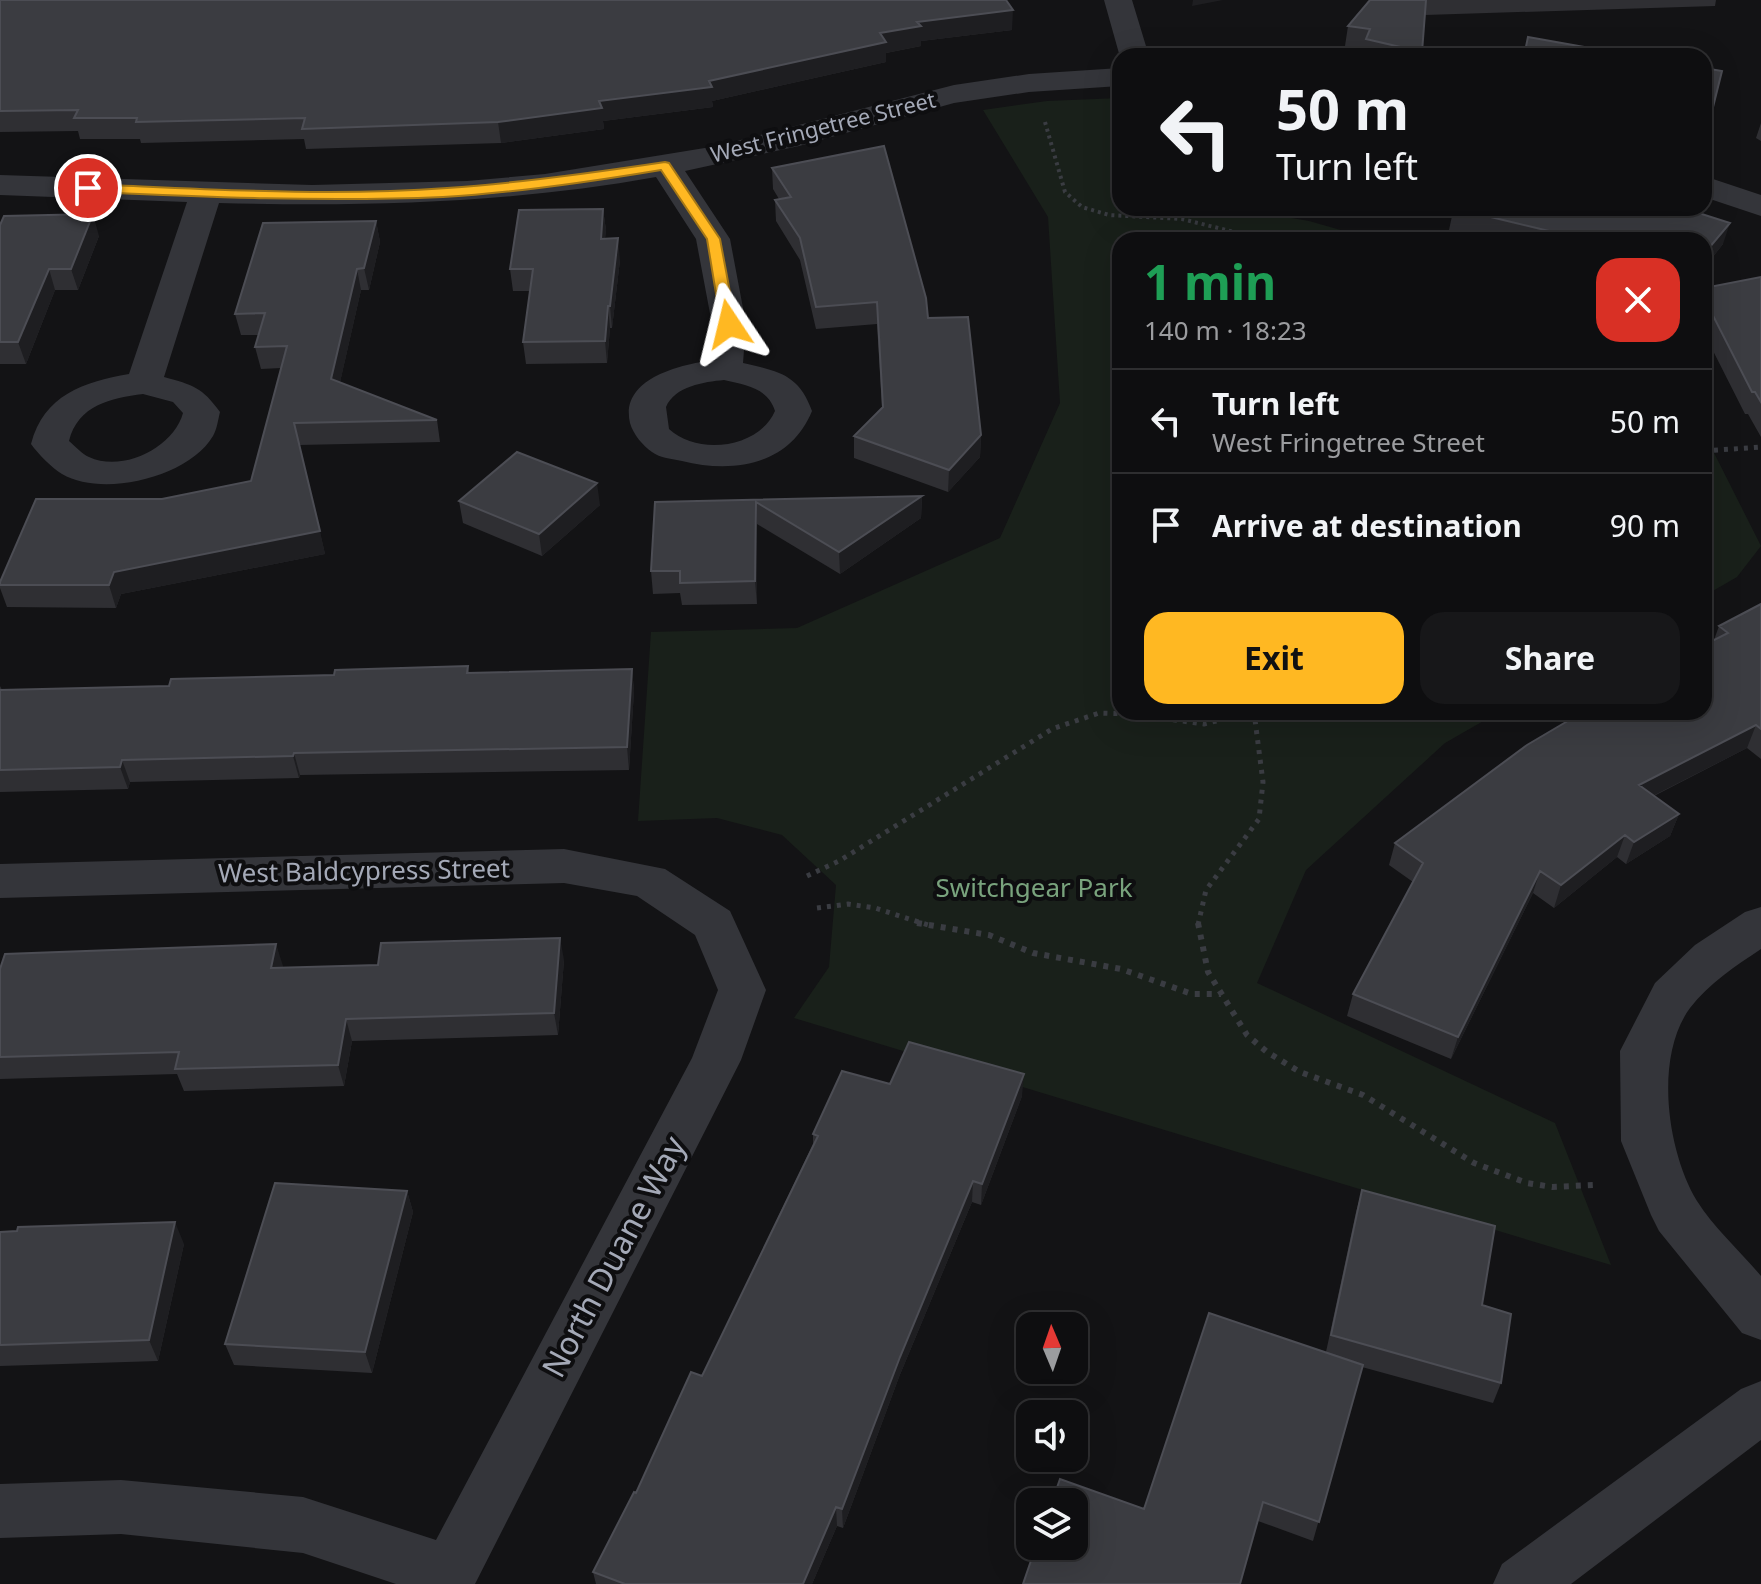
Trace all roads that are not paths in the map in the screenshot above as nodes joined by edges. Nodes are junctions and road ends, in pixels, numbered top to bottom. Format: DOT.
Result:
graph roads {
  1 [pos="1118,0"];
  2 [pos="1132,48"];
  3 [pos="1112,77"];
  4 [pos="665,166"];
  5 [pos="0,185"];
  6 [pos="1712,189"];
  7 [pos="206,193"];
  8 [pos="1761,206"];
  9 [pos="724,369"];
  10 [pos="144,383"];
  11 [pos="0,881"];
  12 [pos="714,924"];
  13 [pos="1761,925"];
  14 [pos="1761,1316"];
  15 [pos="1761,1407"];
  16 [pos="0,1511"];
  17 [pos="446,1578"];
  18 [pos="1523,1584"];
  1 -- 2 [label="street"];
  3 -- 4 [label="street, West Fringetree Street"];
  4 -- 7 [label="street, West Fringetree Street"];
  4 -- 9 [label="street"];
  5 -- 7 [label="street, West Fringetree Street"];
  6 -- 8 [label="street"];
  7 -- 10 [label="street"];
  11 -- 12 [label="street, West Baldcypress Street"];
  12 -- 17 [label="street, North Duane Way"];
  13 -- 14 [label="street"];
  15 -- 18 [label="street"];
  16 -- 17 [label="street"];
}
